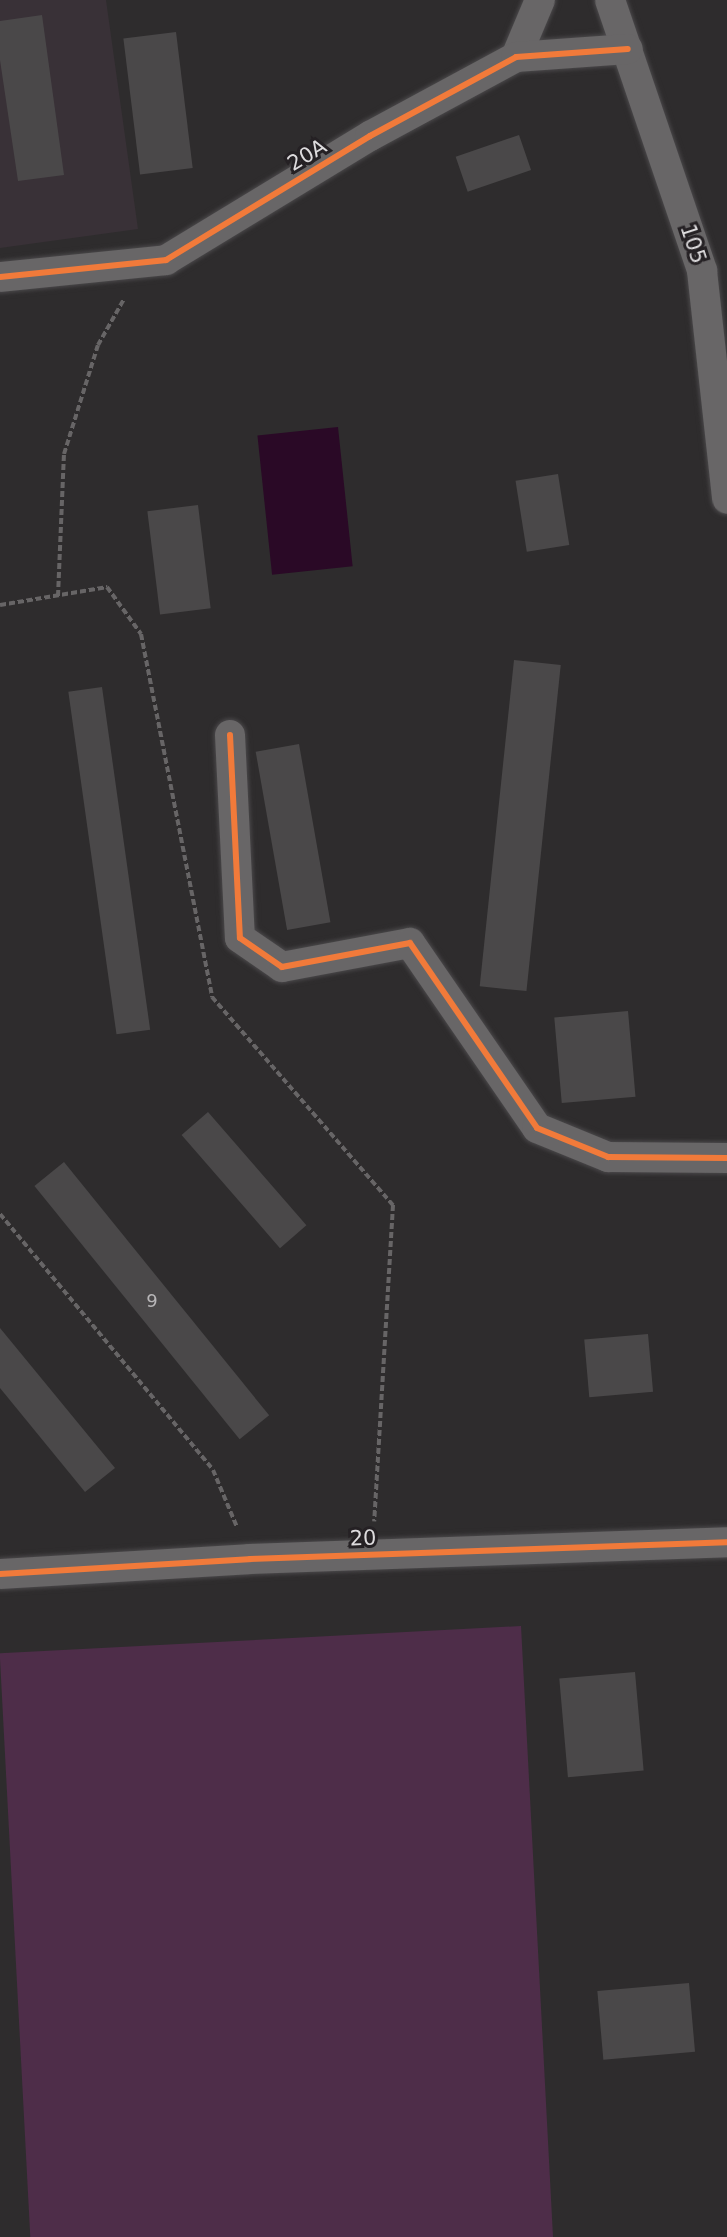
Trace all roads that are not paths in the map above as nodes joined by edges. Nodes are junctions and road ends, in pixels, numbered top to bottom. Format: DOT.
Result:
graph roads {
  1 [pos="540,0"];
  2 [pos="610,0"];
  3 [pos="628,49"];
  4 [pos="516,57"];
  5 [pos="0,277"];
  6 [pos="727,499"];
  7 [pos="230,735"];
  8 [pos="727,1158"];
  9 [pos="727,1542"];
  10 [pos="0,1574"];
  1 -- 4 [label="street"];
  2 -- 3 [label="street, 105"];
  3 -- 4 [label="street, 20A"];
  3 -- 6 [label="street, 105"];
  4 -- 5 [label="street, 20A"];
  7 -- 8 [label="street"];
  9 -- 10 [label="street, 20"];
}
